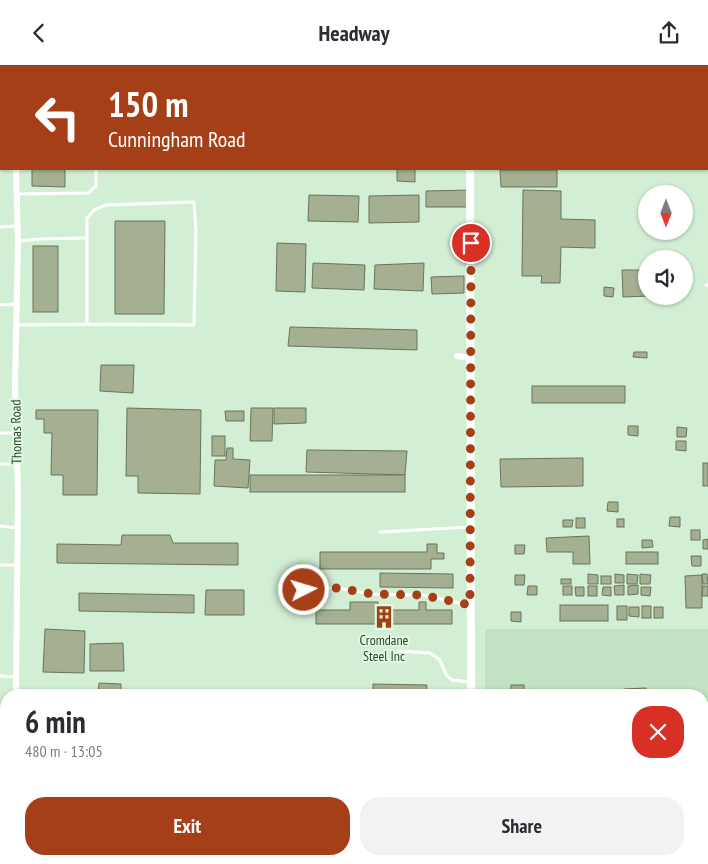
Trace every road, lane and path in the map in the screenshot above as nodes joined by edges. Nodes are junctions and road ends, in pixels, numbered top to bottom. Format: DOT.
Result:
graph roads {
  1 [pos="16,170"];
  2 [pos="96,170"];
  3 [pos="470,170"];
  4 [pos="17,194"];
  5 [pos="18,226"];
  6 [pos="0,227"];
  7 [pos="86,238"];
  8 [pos="18,241"];
  9 [pos="16,304"];
  10 [pos="0,305"];
  11 [pos="87,324"];
  12 [pos="16,325"];
  13 [pos="457,356"];
  14 [pos="470,357"];
  15 [pos="0,433"];
  16 [pos="16,433"];
  17 [pos="17,464"];
  18 [pos="0,465"];
  19 [pos="0,526"];
  20 [pos="470,527"];
  21 [pos="17,528"];
  22 [pos="380,533"];
  23 [pos="0,565"];
  24 [pos="16,565"];
  25 [pos="291,592"];
  26 [pos="470,605"];
  27 [pos="398,651"];
  28 [pos="0,676"];
  29 [pos="17,677"];
  30 [pos="471,682"];
  31 [pos="16,689"];
  32 [pos="471,689"];
  1 -- 4 [label="street, Thomas Road"];
  2 -- 4 [label="lane"];
  3 -- 14 [label="street"];
  4 -- 5 [label="street, Thomas Road"];
  5 -- 6 [label="lane"];
  5 -- 8 [label="street, Thomas Road"];
  7 -- 8 [label="lane"];
  7 -- 11 [label="lane"];
  7 -- 11 [label="lane"];
  8 -- 9 [label="street, Thomas Road"];
  9 -- 10 [label="lane"];
  9 -- 12 [label="street, Thomas Road"];
  11 -- 12 [label="lane"];
  12 -- 16 [label="street, Thomas Road"];
  13 -- 14 [label="street"];
  14 -- 20 [label="street"];
  15 -- 16 [label="lane"];
  16 -- 17 [label="street, Thomas Road"];
  17 -- 18 [label="lane"];
  17 -- 21 [label="street, Thomas Road"];
  19 -- 21 [label="lane"];
  20 -- 22 [label="lane"];
  20 -- 26 [label="street"];
  21 -- 24 [label="street, Thomas Road"];
  23 -- 24 [label="lane"];
  24 -- 29 [label="street, Thomas Road"];
  25 -- 26 [label="lane"];
  26 -- 30 [label="street"];
  27 -- 30 [label="lane"];
  28 -- 29 [label="lane"];
  29 -- 31 [label="street, Thomas Road"];
  30 -- 32 [label="street"];
}
